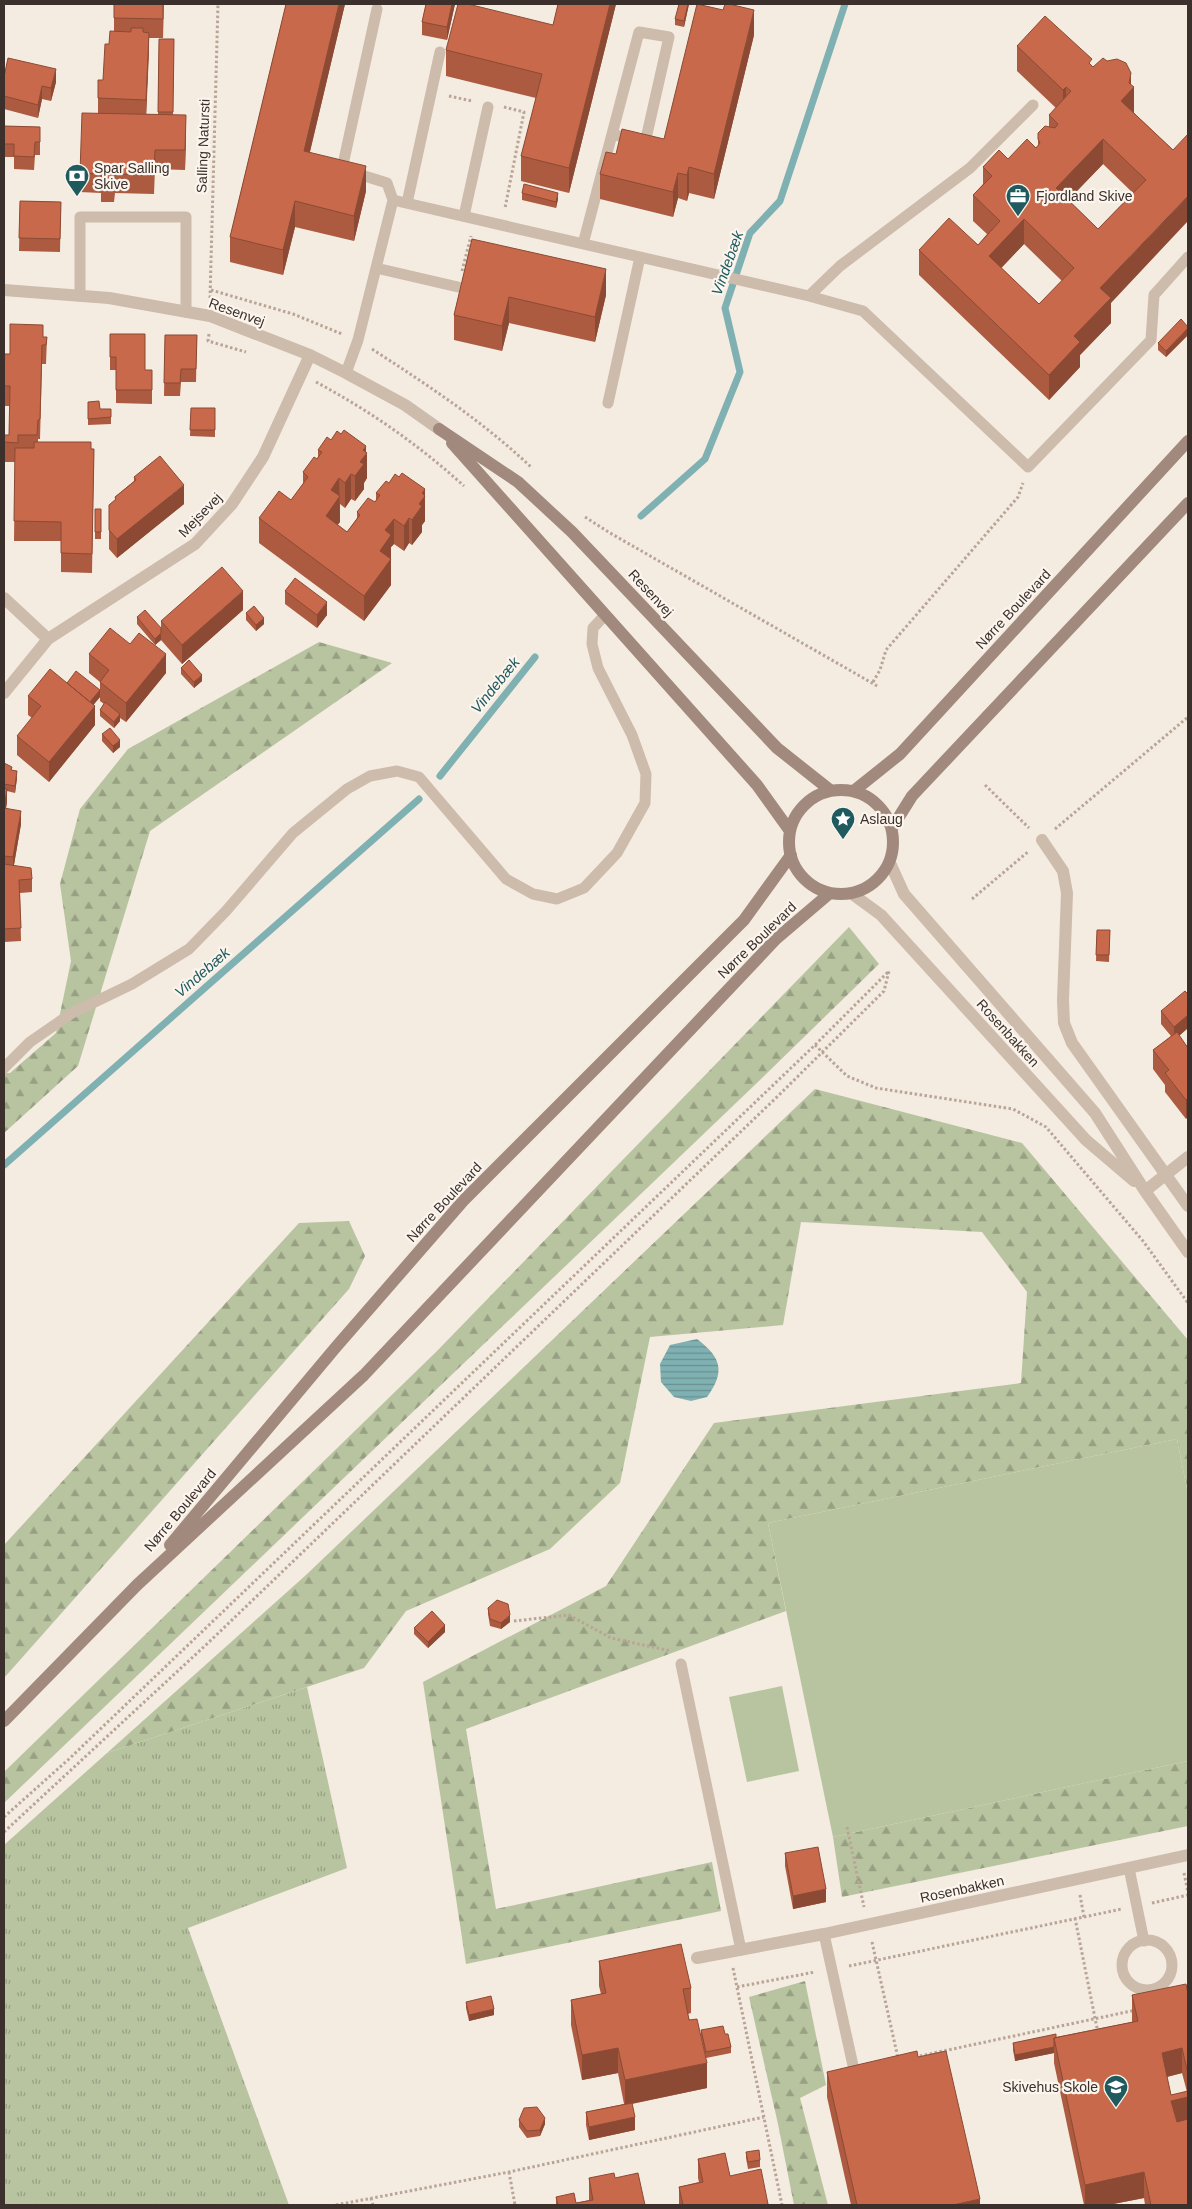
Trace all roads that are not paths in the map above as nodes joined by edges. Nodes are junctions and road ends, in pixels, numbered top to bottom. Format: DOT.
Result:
graph roads {
  1 [pos="377,9"];
  2 [pos="440,52"];
  3 [pos="1033,105"];
  4 [pos="488,107"];
  5 [pos="612,134"];
  6 [pos="393,200"];
  7 [pos="407,203"];
  8 [pos="470,217"];
  9 [pos="583,244"];
  10 [pos="640,257"];
  11 [pos="1188,258"];
  12 [pos="376,268"];
  13 [pos="458,287"];
  14 [pos="4,290"];
  15 [pos="80,296"];
  16 [pos="809,296"];
  17 [pos="186,312"];
  18 [pos="310,355"];
  19 [pos="346,373"];
  20 [pos="608,403"];
  21 [pos="440,429"];
  22 [pos="1188,441"];
  23 [pos="1188,503"];
  24 [pos="4,598"];
  25 [pos="605,615"];
  26 [pos="48,638"];
  27 [pos="4,693"];
  28 [pos="830,790"];
  29 [pos="854,790"];
  30 [pos="892,828"];
  31 [pos="790,831"];
  32 [pos="1042,840"];
  33 [pos="790,855"];
  34 [pos="890,863"];
  35 [pos="830,893"];
  36 [pos="851,894"];
  37 [pos="4,1068"];
  38 [pos="1188,1157"];
  39 [pos="1167,1174"];
  40 [pos="1145,1191"];
  41 [pos="1188,1206"];
  42 [pos="1188,1252"];
  43 [pos="137,1585"];
  44 [pos="681,1664"];
  45 [pos="4,1721"];
  46 [pos="1188,1855"];
  47 [pos="1129,1868"];
  48 [pos="824,1934"];
  49 [pos="1144,1941"];
  50 [pos="736,1951"];
  51 [pos="697,1958"];
  52 [pos="854,2070"];
  1 -- 6 [label="lane"];
  2 -- 7 [label="lane"];
  3 -- 16 [label="lane"];
  4 -- 8 [label="lane"];
  5 -- 5 [label="lane"];
  5 -- 9 [label="lane"];
  6 -- 7 [label="lane"];
  6 -- 12 [label="lane"];
  7 -- 8 [label="lane"];
  8 -- 9 [label="lane"];
  9 -- 10 [label="lane"];
  10 -- 16 [label="lane"];
  10 -- 20 [label="lane"];
  11 -- 16 [label="lane"];
  12 -- 13 [label="lane"];
  12 -- 19 [label="lane"];
  14 -- 15 [label="street, Resenvej"];
  15 -- 17 [label="street, Resenvej"];
  15 -- 17 [label="lane"];
  17 -- 18 [label="street, Resenvej"];
  18 -- 19 [label="street, Resenvej"];
  18 -- 26 [label="street, Mejsevej"];
  19 -- 21 [label="street, Resenvej"];
  21 -- 25 [label="street, Resenvej"];
  21 -- 28 [label="street, Resenvej"];
  22 -- 29 [label="street, Nørre Boulevard"];
  23 -- 30 [label="street"];
  24 -- 26 [label="street"];
  25 -- 31 [label="street, Resenvej"];
  25 -- 37 [label="lane"];
  26 -- 27 [label="street, Mejsevej"];
  28 -- 29 [label="street"];
  28 -- 31 [label="street"];
  29 -- 30 [label="street"];
  30 -- 34 [label="street"];
  31 -- 33 [label="street"];
  32 -- 39 [label="street"];
  33 -- 35 [label="street"];
  33 -- 43 [label="street, Nørre Boulevard"];
  34 -- 36 [label="street"];
  34 -- 40 [label="street, Rosenbakken"];
  35 -- 36 [label="street"];
  35 -- 43 [label="street, Nørre Boulevard"];
  36 -- 40 [label="street, Rosenbakken"];
  38 -- 39 [label="street"];
  39 -- 40 [label="street"];
  39 -- 41 [label="street"];
  40 -- 42 [label="street, Rosenbakken"];
  43 -- 45 [label="street, Nørre Boulevard"];
  44 -- 50 [label="lane"];
  46 -- 47 [label="street, Rosenbakken"];
  47 -- 48 [label="street, Rosenbakken"];
  47 -- 49 [label="lane"];
  48 -- 50 [label="street, Rosenbakken"];
  48 -- 52 [label="lane"];
  49 -- 49 [label="lane"];
  50 -- 51 [label="street, Rosenbakken"];
}
